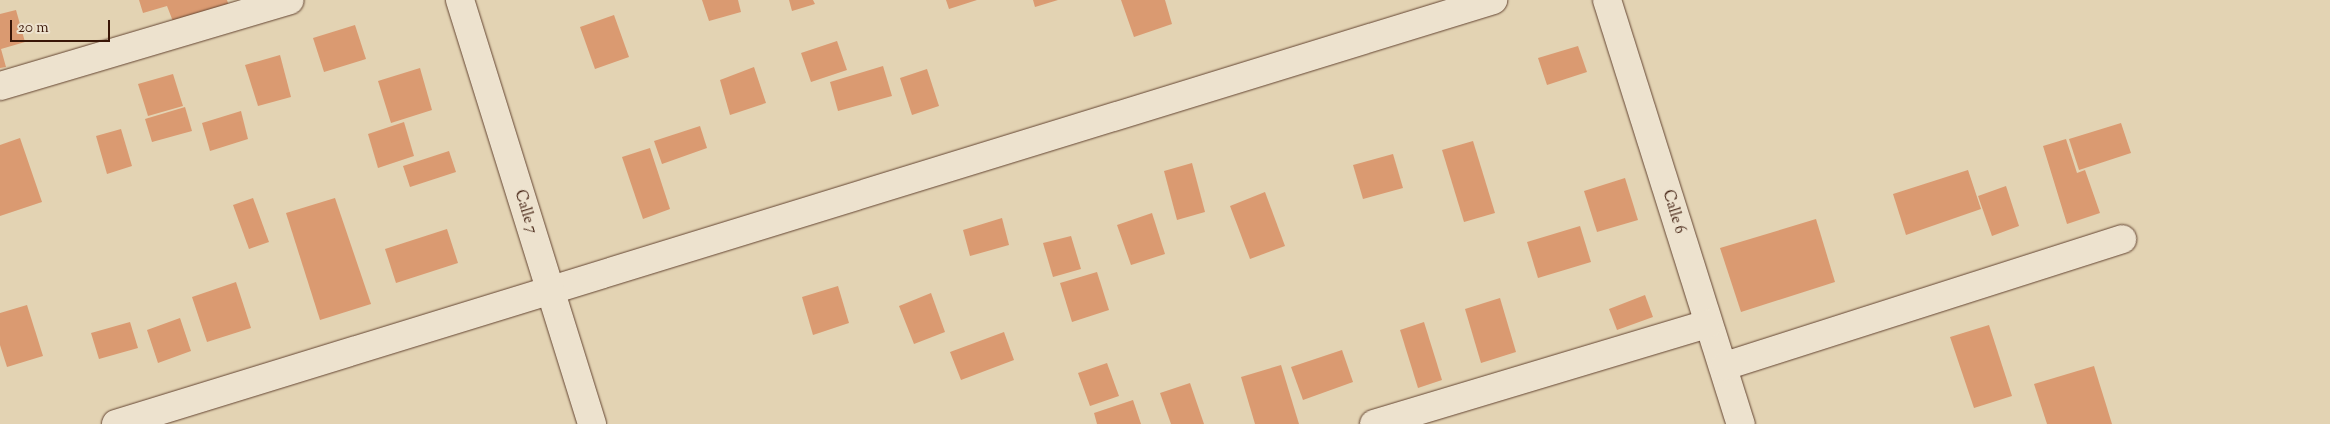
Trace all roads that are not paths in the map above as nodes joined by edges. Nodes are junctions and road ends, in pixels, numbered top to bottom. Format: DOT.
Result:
graph roads {
  1 [pos="290,0"];
  2 [pos="460,0"];
  3 [pos="1493,0"];
  4 [pos="1607,0"];
  5 [pos="0,86"];
  6 [pos="2122,240"];
  7 [pos="549,290"];
  8 [pos="1708,324"];
  9 [pos="1725,366"];
  10 [pos="116,424"];
  11 [pos="592,424"];
  12 [pos="1374,424"];
  13 [pos="1741,424"];
  1 -- 5 [label="street"];
  2 -- 7 [label="street, Calle 7"];
  3 -- 7 [label="street"];
  4 -- 8 [label="street, Calle 6"];
  6 -- 9 [label="street"];
  7 -- 10 [label="street"];
  7 -- 11 [label="street, Calle 7"];
  8 -- 9 [label="street, Calle 6"];
  8 -- 12 [label="street"];
  9 -- 13 [label="street, Calle 6"];
}
